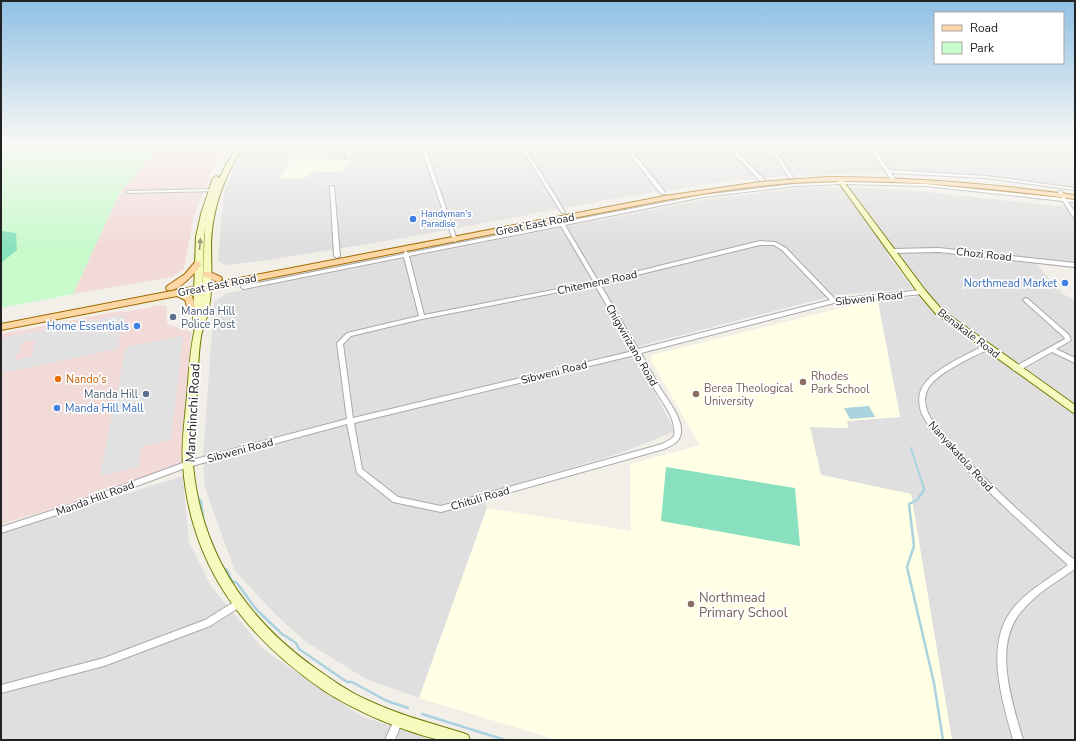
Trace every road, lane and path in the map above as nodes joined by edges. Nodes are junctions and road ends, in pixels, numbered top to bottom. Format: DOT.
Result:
graph roads {
  1 [pos="219,179"];
  2 [pos="221,179"];
  3 [pos="434,179"];
  4 [pos="540,179"];
  5 [pos="652,179"];
  6 [pos="776,179"];
  7 [pos="865,179"];
  8 [pos="914,179"];
  9 [pos="991,179"];
  10 [pos="762,180"];
  11 [pos="841,181"];
  12 [pos="332,187"];
  13 [pos="1075,189"];
  14 [pos="215,190"];
  15 [pos="127,192"];
  16 [pos="663,193"];
  17 [pos="1062,195"];
  18 [pos="1075,195"];
  19 [pos="1075,201"];
  20 [pos="1075,216"];
  21 [pos="562,218"];
  22 [pos="454,237"];
  23 [pos="405,252"];
  24 [pos="892,252"];
  25 [pos="337,256"];
  26 [pos="198,264"];
  27 [pos="1075,265"];
  28 [pos="207,281"];
  29 [pos="596,283"];
  30 [pos="197,286"];
  31 [pos="244,287"];
  32 [pos="174,291"];
  33 [pos="922,292"];
  34 [pos="1026,300"];
  35 [pos="834,301"];
  36 [pos="196,314"];
  37 [pos="422,317"];
  38 [pos="1,320"];
  39 [pos="1,327"];
  40 [pos="198,328"];
  41 [pos="340,343"];
  42 [pos="987,348"];
  43 [pos="1053,350"];
  44 [pos="638,352"];
  45 [pos="1075,362"];
  46 [pos="1016,369"];
  47 [pos="1075,410"];
  48 [pos="350,421"];
  49 [pos="678,430"];
  50 [pos="188,464"];
  51 [pos="1,530"];
  52 [pos="1074,564"];
  53 [pos="237,604"];
  54 [pos="1,689"];
  55 [pos="399,719"];
  56 [pos="390,740"];
  57 [pos="463,740"];
  58 [pos="1018,740"];
  1 -- 14 [label="main road"];
  2 -- 14 [label="main road"];
  3 -- 22 [label="street"];
  4 -- 21 [label="street, Chigwirizano Road"];
  5 -- 16 [label="street"];
  6 -- 10 [label="main road, Great East Road"];
  7 -- 11 [label="main road, Great East Road"];
  8 -- 17 [label="main road, Great East Road"];
  9 -- 13 [label="street"];
  10 -- 16 [label="main road, Great East Road"];
  11 -- 17 [label="street"];
  11 -- 21 [label="main road, Great East Road"];
  11 -- 24 [label="main road, Benakale Road"];
  12 -- 25 [label="street"];
  14 -- 15 [label="street"];
  26 -- 14 [label="main road, Manchinchi Road, one-way"];
  14 -- 28 [label="main road, Manchinchi Road"];
  16 -- 21 [label="main road, Great East Road"];
  17 -- 18 [label="main road, Great East Road"];
  17 -- 19 [label="street"];
  17 -- 20 [label="street"];
  21 -- 22 [label="main road, Great East Road"];
  21 -- 23 [label="street"];
  21 -- 29 [label="street, Chigwirizano Road"];
  22 -- 23 [label="main road, Great East Road"];
  22 -- 25 [label="main road, Great East Road"];
  23 -- 28 [label="main road, Great East Road"];
  23 -- 31 [label="street"];
  23 -- 37 [label="street"];
  24 -- 27 [label="street, Chozi Road"];
  24 -- 33 [label="main road, Benakale Road"];
  25 -- 28 [label="main road, Great East Road"];
  26 -- 30 [label="main road, Manchinchi Road"];
  26 -- 32 [label="main road"];
  28 -- 30 [label="main road, Great East Road"];
  28 -- 40 [label="main road, Manchinchi Road"];
  29 -- 35 [label="street, Chitemene Road"];
  29 -- 37 [label="street, Chitemene Road"];
  29 -- 44 [label="street, Chigwirizano Road"];
  30 -- 32 [label="main road, Great East Road"];
  30 -- 36 [label="main road, Manchinchi Road"];
  32 -- 36 [label="main road"];
  32 -- 38 [label="main road, Great East Road"];
  32 -- 39 [label="main road, Great East Road"];
  33 -- 35 [label="street, Sibweni Road"];
  33 -- 42 [label="main road, Benakale Road"];
  34 -- 43 [label="street"];
  35 -- 44 [label="street, Sibweni Road"];
  36 -- 40 [label="main road, Manchinchi Road"];
  37 -- 41 [label="street, Chitemene Road"];
  40 -- 50 [label="main road, Manchinchi Road"];
  41 -- 48 [label="street, Chituli Road"];
  42 -- 46 [label="main road, Benakale Road"];
  42 -- 52 [label="street, Nanyakatola Road"];
  43 -- 45 [label="street"];
  43 -- 46 [label="street"];
  44 -- 48 [label="street, Sibweni Road"];
  44 -- 49 [label="street, Chigwirizano Road"];
  46 -- 47 [label="main road, Benakale Road"];
  48 -- 49 [label="street, Chituli Road"];
  48 -- 50 [label="street, Sibweni Road"];
  50 -- 51 [label="street, Manda Hill Road"];
  50 -- 53 [label="main road, Manchinchi Road"];
  52 -- 58 [label="street"];
  53 -- 54 [label="street"];
  53 -- 55 [label="main road, Manchinchi Road"];
  55 -- 56 [label="street"];
  55 -- 57 [label="main road, Manchinchi Road"];
}
